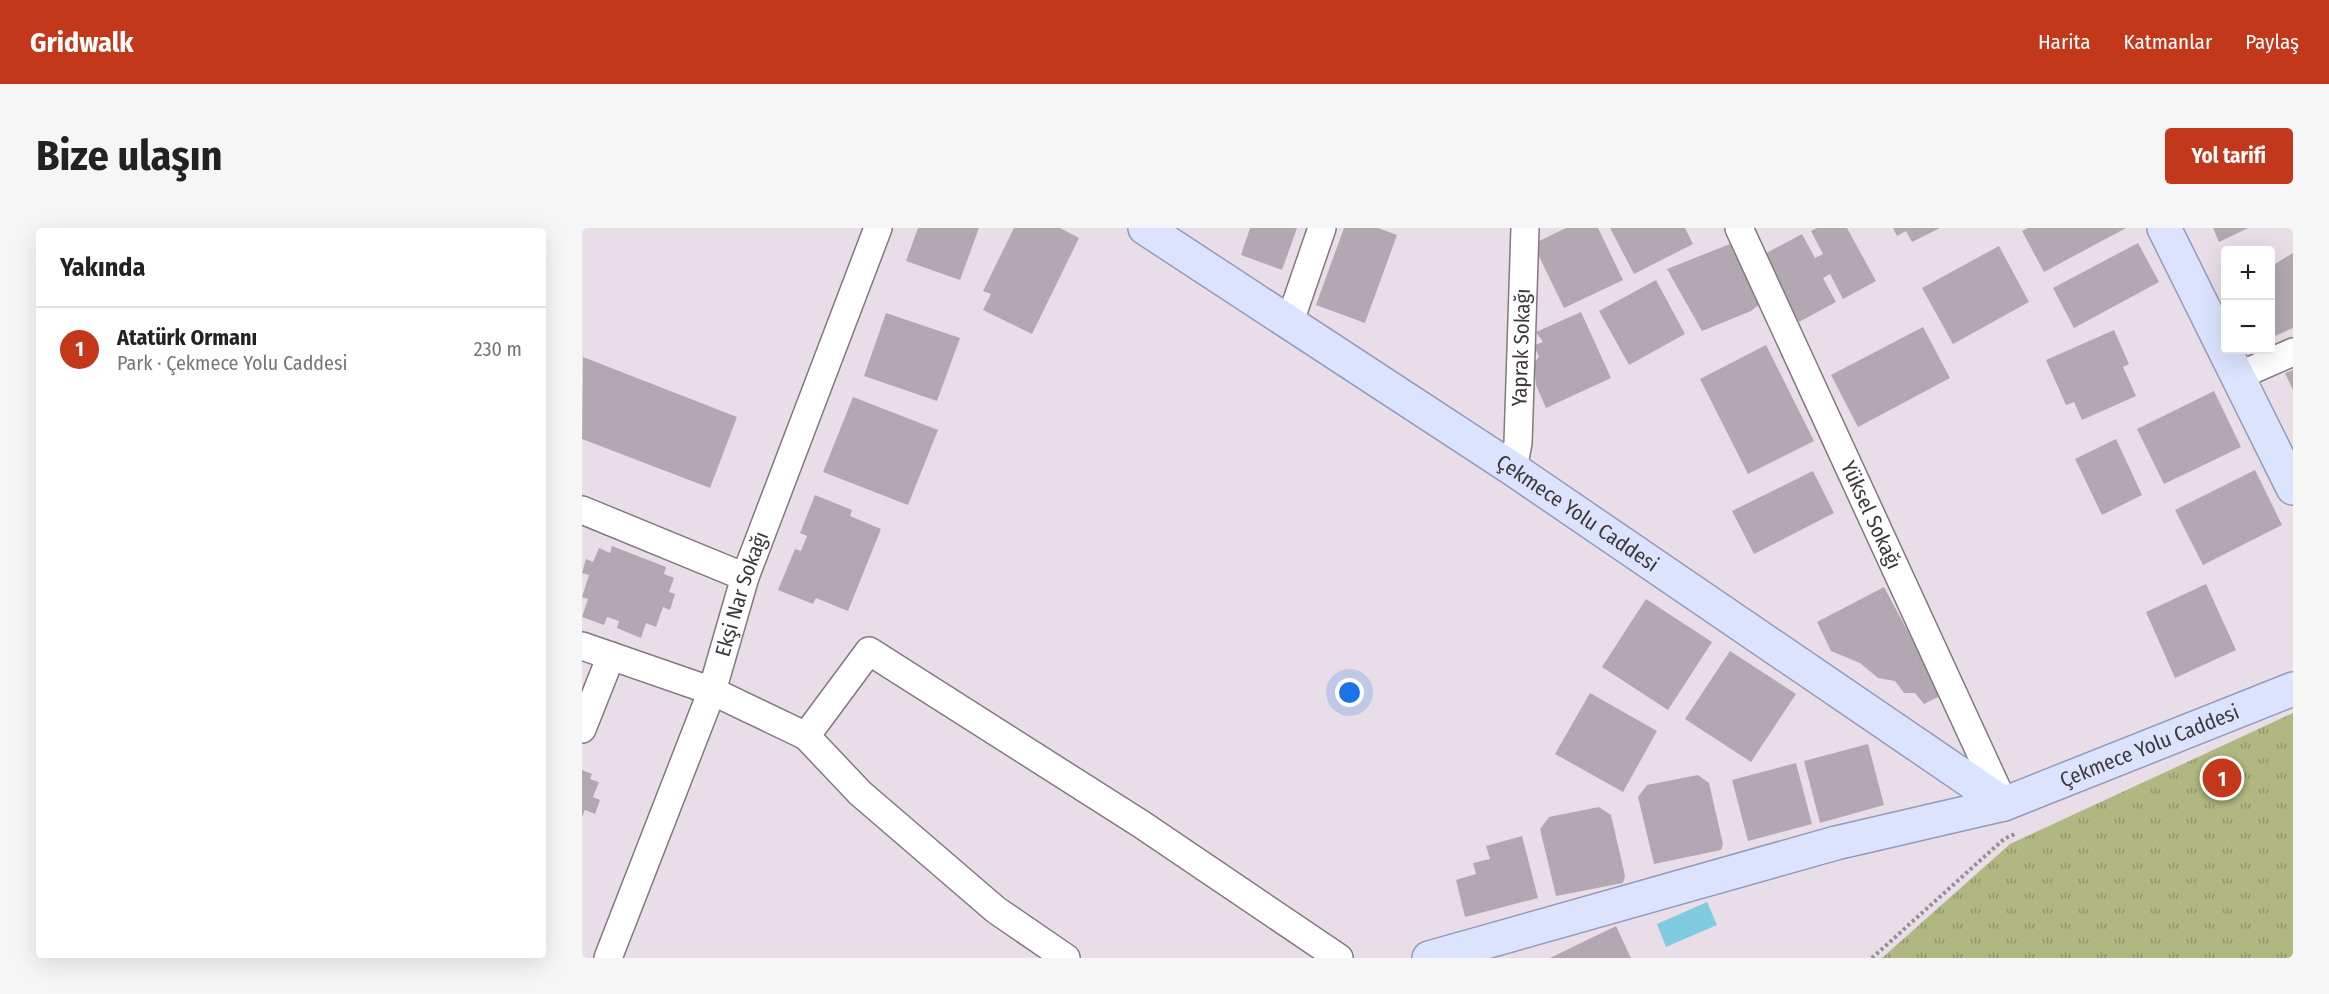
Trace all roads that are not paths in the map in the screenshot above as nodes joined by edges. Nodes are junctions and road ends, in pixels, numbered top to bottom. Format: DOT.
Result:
graph roads {
  1 [pos="878,228"];
  2 [pos="1145,228"];
  3 [pos="1322,228"];
  4 [pos="1525,228"];
  5 [pos="1738,228"];
  6 [pos="2164,228"];
  7 [pos="1289,324"];
  8 [pos="2293,351"];
  9 [pos="2238,376"];
  10 [pos="1513,469"];
  11 [pos="2293,488"];
  12 [pos="582,510"];
  13 [pos="745,578"];
  14 [pos="582,646"];
  15 [pos="611,656"];
  16 [pos="2293,689"];
  17 [pos="712,690"];
  18 [pos="582,729"];
  19 [pos="806,736"];
  20 [pos="2004,804"];
  21 [pos="608,958"];
  22 [pos="1066,958"];
  23 [pos="1339,958"];
  24 [pos="1429,958"];
  1 -- 13 [label="street, Ekşi Nar Sokağı"];
  2 -- 7 [label="main road, Çekmece Yolu Caddesi"];
  3 -- 7 [label="street"];
  4 -- 10 [label="street, Yaprak Sokağı"];
  5 -- 20 [label="street, Yüksel Sokağı"];
  6 -- 9 [label="main road"];
  7 -- 10 [label="main road, Çekmece Yolu Caddesi"];
  8 -- 9 [label="street"];
  9 -- 11 [label="main road"];
  10 -- 20 [label="main road, Çekmece Yolu Caddesi"];
  12 -- 13 [label="street"];
  13 -- 17 [label="street, Ekşi Nar Sokağı"];
  14 -- 15 [label="street"];
  15 -- 17 [label="street"];
  15 -- 18 [label="street"];
  16 -- 20 [label="main road, Çekmece Yolu Caddesi"];
  17 -- 19 [label="street"];
  17 -- 21 [label="street, Ekşi Nar Sokağı"];
  19 -- 22 [label="street"];
  19 -- 23 [label="street"];
  20 -- 24 [label="main road, Çekmece Yolu Caddesi"];
}
